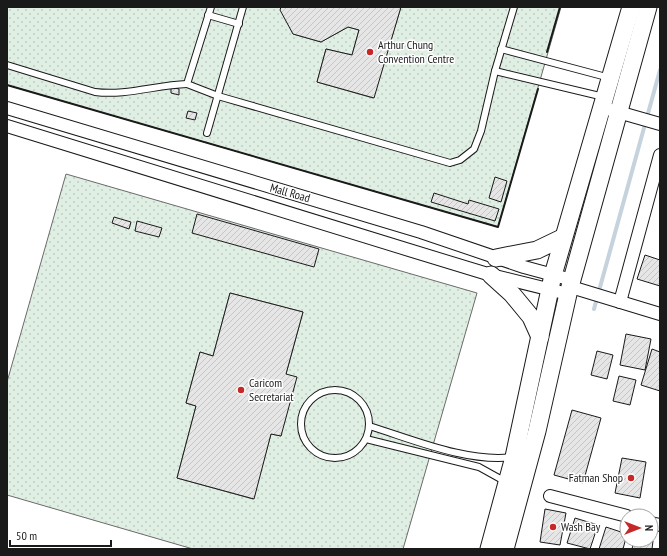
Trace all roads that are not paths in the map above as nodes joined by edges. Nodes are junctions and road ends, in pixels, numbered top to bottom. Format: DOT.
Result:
graph roads {
  1 [pos="211,7"];
  2 [pos="243,7"];
  3 [pos="514,7"];
  4 [pos="631,7"];
  5 [pos="648,7"];
  6 [pos="208,15"];
  7 [pos="238,24"];
  8 [pos="501,49"];
  9 [pos="7,65"];
  10 [pos="495,71"];
  11 [pos="619,81"];
  12 [pos="187,84"];
  13 [pos="218,96"];
  14 [pos="615,105"];
  15 [pos="7,108"];
  16 [pos="660,124"];
  17 [pos="7,126"];
  18 [pos="207,133"];
  19 [pos="660,155"];
  20 [pos="562,238"];
  21 [pos="496,258"];
  22 [pos="491,275"];
  23 [pos="551,283"];
  24 [pos="572,287"];
  25 [pos="618,300"];
  26 [pos="660,314"];
  27 [pos="540,338"];
  28 [pos="369,426"];
  29 [pos="366,439"];
  30 [pos="514,457"];
  31 [pos="507,482"];
  32 [pos="550,496"];
  33 [pos="619,514"];
  34 [pos="489,549"];
  35 [pos="505,549"];
  1 -- 6 [label="lane"];
  2 -- 7 [label="lane"];
  3 -- 8 [label="lane"];
  4 -- 11 [label="main road"];
  5 -- 11 [label="main road"];
  6 -- 7 [label="lane"];
  6 -- 12 [label="lane"];
  7 -- 13 [label="lane"];
  8 -- 10 [label="lane"];
  8 -- 11 [label="lane"];
  9 -- 12 [label="lane"];
  10 -- 13 [label="lane"];
  10 -- 14 [label="lane"];
  11 -- 14 [label="main road"];
  12 -- 13 [label="lane"];
  13 -- 18 [label="lane"];
  14 -- 16 [label="street"];
  14 -- 20 [label="main road"];
  14 -- 24 [label="main road"];
  15 -- 21 [label="street, Mall Road"];
  17 -- 22 [label="street, Mall Road"];
  19 -- 25 [label="street"];
  20 -- 21 [label="main road"];
  20 -- 23 [label="main road"];
  21 -- 23 [label="street, Mall Road"];
  22 -- 23 [label="street, Mall Road"];
  22 -- 27 [label="main road"];
  23 -- 24 [label="street, Mall Road"];
  23 -- 27 [label="main road"];
  24 -- 25 [label="street, Mall Road"];
  24 -- 35 [label="main road"];
  25 -- 26 [label="street, Mall Road"];
  27 -- 30 [label="main road"];
  28 -- 29 [label="lane"];
  28 -- 29 [label="lane"];
  28 -- 30 [label="lane"];
  29 -- 31 [label="lane"];
  30 -- 31 [label="main road"];
  31 -- 34 [label="main road"];
  32 -- 33 [label="street"];
}
